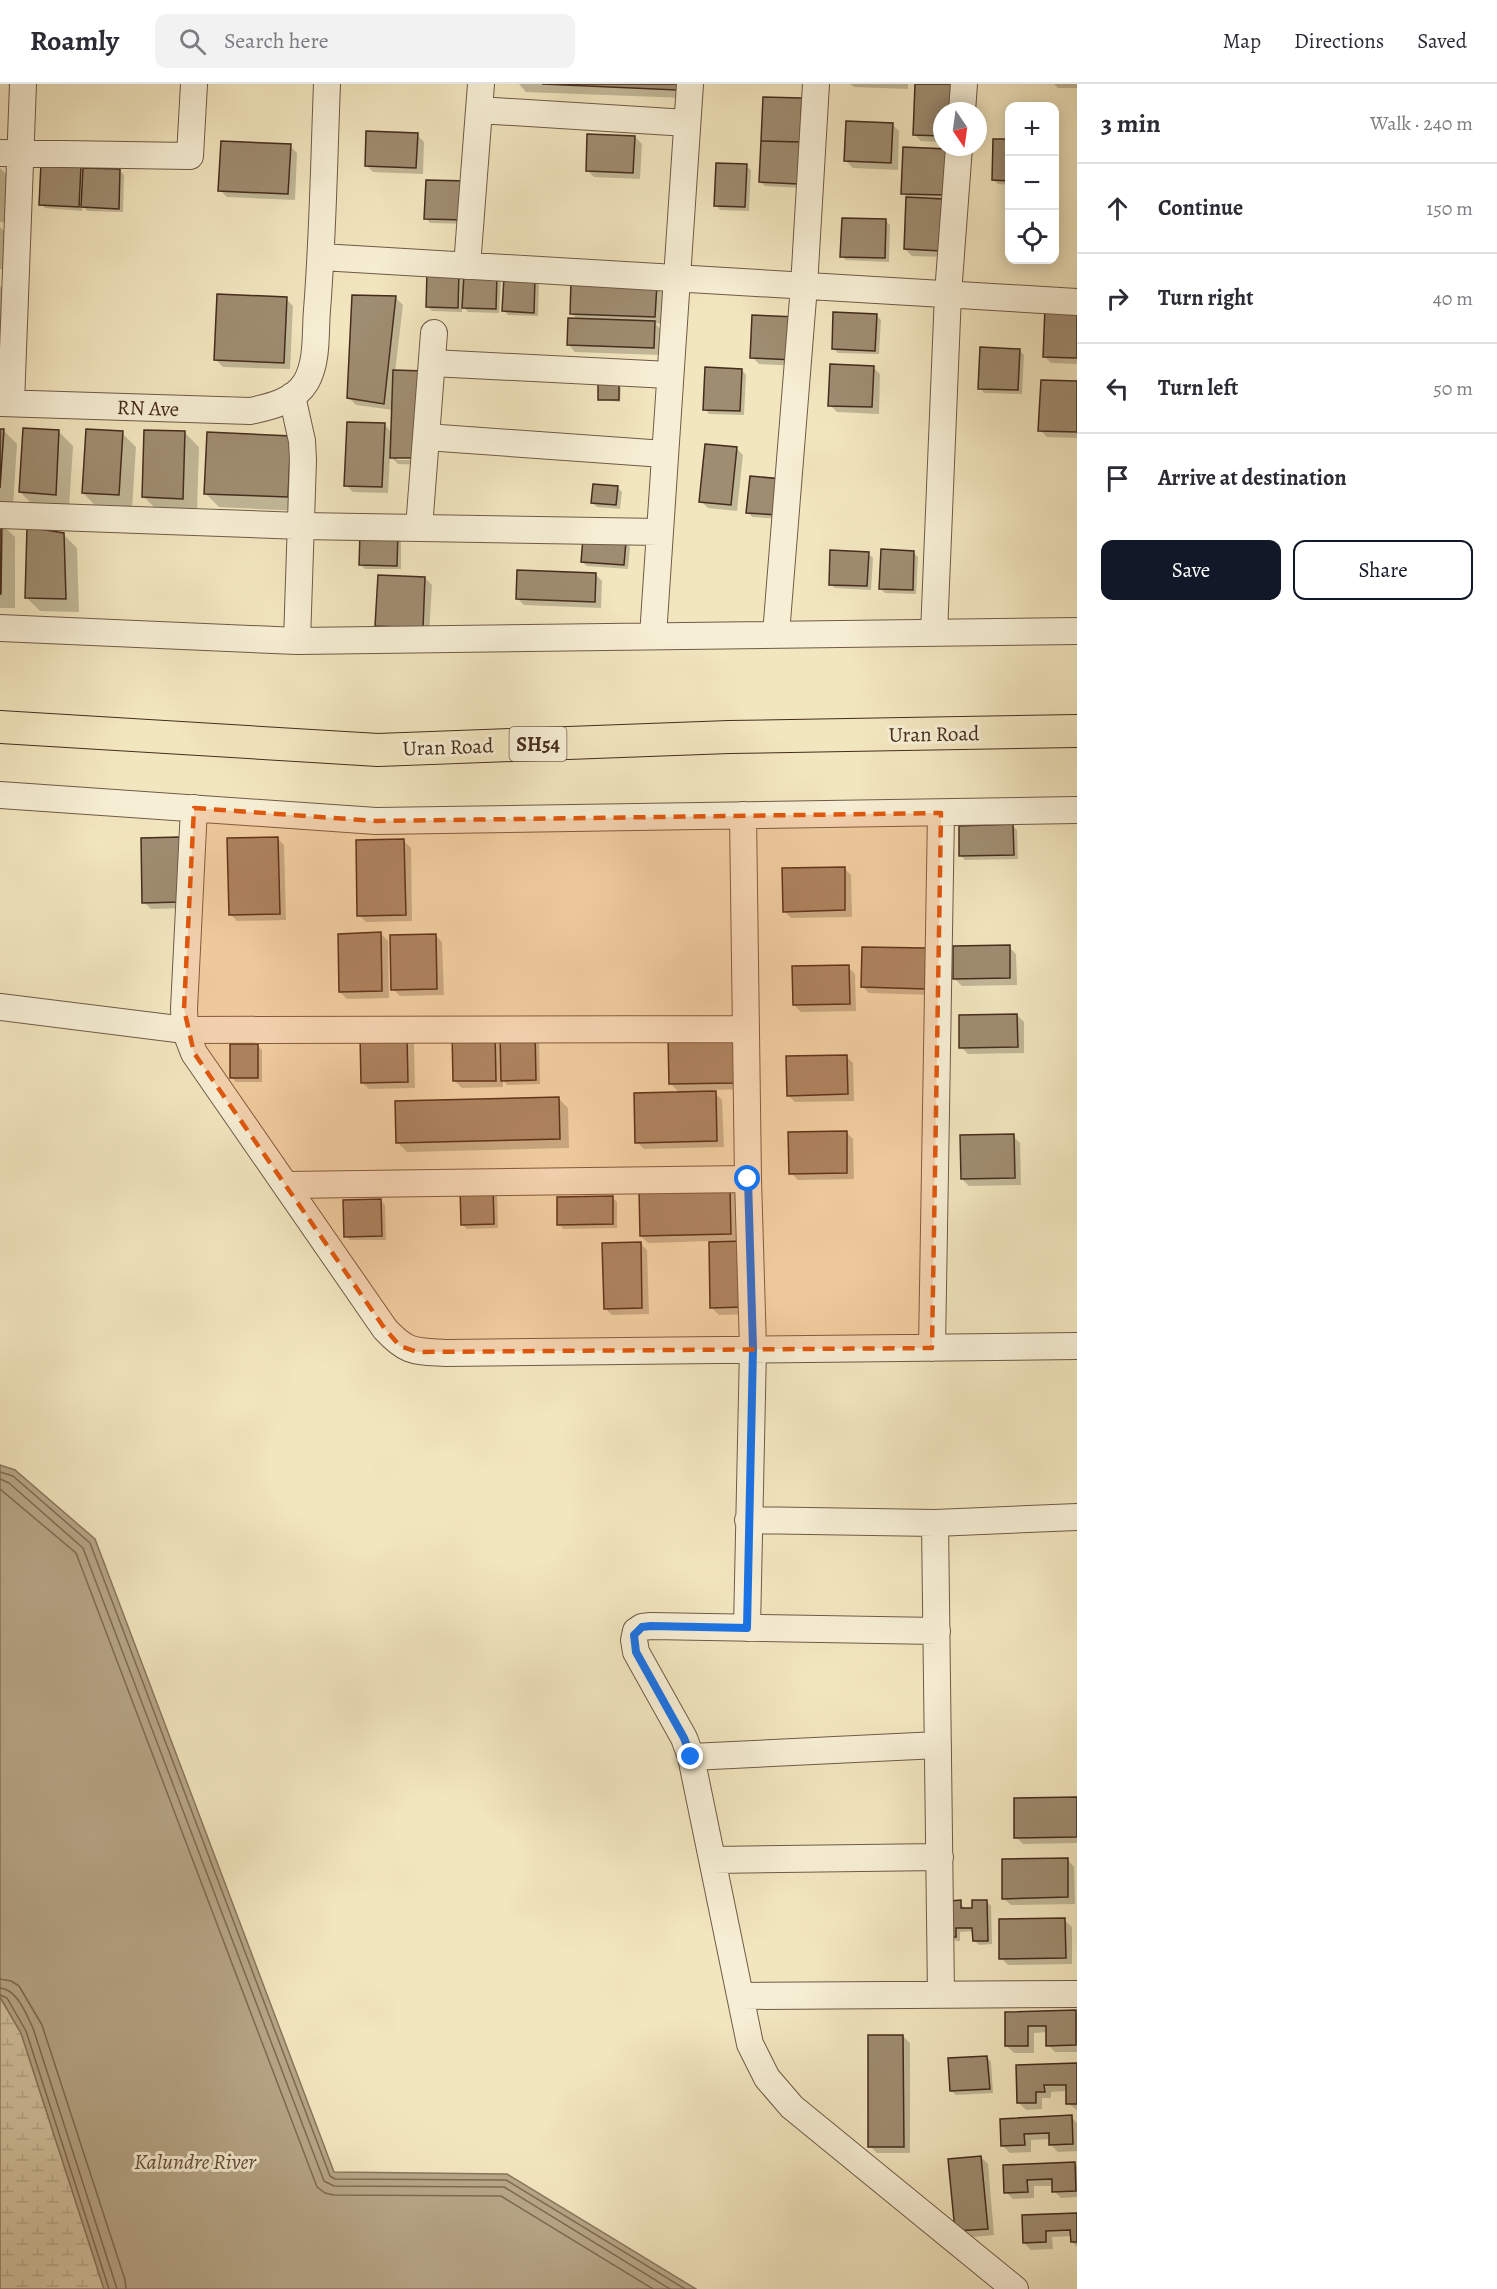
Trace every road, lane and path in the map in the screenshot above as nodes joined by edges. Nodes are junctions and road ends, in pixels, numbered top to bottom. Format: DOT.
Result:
graph roads {
  1 [pos="23,84"];
  2 [pos="194,84"];
  3 [pos="327,84"];
  4 [pos="481,84"];
  5 [pos="690,84"];
  6 [pos="816,84"];
  7 [pos="964,84"];
  8 [pos="963,102"];
  9 [pos="479,110"];
  10 [pos="687,123"];
  11 [pos="10,153"];
  12 [pos="958,156"];
  13 [pos="321,257"];
  14 [pos="467,266"];
  15 [pos="676,278"];
  16 [pos="804,286"];
  17 [pos="948,294"];
  18 [pos="1077,302"];
  19 [pos="434,333"];
  20 [pos="432,363"];
  21 [pos="669,375"];
  22 [pos="292,396"];
  23 [pos="6,403"];
  24 [pos="426,436"];
  25 [pos="664,454"];
  26 [pos="0,515"];
  27 [pos="301,526"];
  28 [pos="419,528"];
  29 [pos="659,532"];
  30 [pos="0,628"];
  31 [pos="1077,631"];
  32 [pos="934,633"];
  33 [pos="776,634"];
  34 [pos="653,636"];
  35 [pos="297,641"];
  36 [pos="0,727"];
  37 [pos="1077,731"];
  38 [pos="0,795"];
  39 [pos="194,808"];
  40 [pos="1077,810"];
  41 [pos="941,813"];
  42 [pos="743,815"];
  43 [pos="0,1007"];
  44 [pos="746,1029"];
  45 [pos="185,1030"];
  46 [pos="748,1179"];
  47 [pos="286,1185"];
  48 [pos="1077,1346"];
  49 [pos="753,1348"];
  50 [pos="932,1348"];
  51 [pos="1077,1517"];
  52 [pos="748,1520"];
  53 [pos="935,1523"];
  54 [pos="747,1628"];
  55 [pos="937,1630"];
  56 [pos="938,1745"];
  57 [pos="691,1757"];
  58 [pos="940,1857"];
  59 [pos="713,1860"];
  60 [pos="1077,1994"];
  61 [pos="941,1995"];
  62 [pos="741,1996"];
  63 [pos="1015,2289"];
  1 -- 11 [label="street"];
  2 -- 11 [label="street"];
  3 -- 13 [label="street"];
  4 -- 9 [label="street"];
  5 -- 10 [label="street"];
  6 -- 16 [label="street"];
  7 -- 8 [label="street"];
  9 -- 10 [label="street"];
  9 -- 14 [label="street"];
  10 -- 15 [label="street"];
  11 -- 23 [label="street"];
  12 -- 17 [label="street"];
  13 -- 14 [label="street"];
  13 -- 22 [label="street"];
  14 -- 15 [label="street"];
  15 -- 16 [label="street"];
  15 -- 21 [label="street"];
  16 -- 17 [label="street"];
  16 -- 33 [label="street"];
  17 -- 18 [label="street"];
  17 -- 32 [label="street"];
  19 -- 20 [label="street"];
  20 -- 21 [label="street"];
  20 -- 24 [label="street"];
  21 -- 25 [label="street"];
  22 -- 23 [label="street, RN Ave"];
  22 -- 27 [label="street"];
  24 -- 25 [label="street"];
  24 -- 28 [label="street"];
  25 -- 29 [label="street"];
  26 -- 27 [label="street"];
  27 -- 28 [label="street"];
  27 -- 35 [label="street"];
  28 -- 29 [label="street"];
  29 -- 34 [label="street"];
  30 -- 35 [label="street"];
  31 -- 32 [label="street"];
  32 -- 33 [label="street"];
  33 -- 34 [label="street"];
  34 -- 35 [label="street"];
  36 -- 37 [label="main road, Uran Road / SH54"];
  38 -- 39 [label="street"];
  39 -- 42 [label="street"];
  39 -- 45 [label="street"];
  40 -- 41 [label="street"];
  41 -- 42 [label="street"];
  41 -- 50 [label="street"];
  42 -- 44 [label="street"];
  43 -- 45 [label="street"];
  44 -- 45 [label="street"];
  44 -- 46 [label="street"];
  45 -- 47 [label="street"];
  46 -- 47 [label="street"];
  46 -- 49 [label="street"];
  47 -- 49 [label="street"];
  48 -- 50 [label="street"];
  49 -- 50 [label="street"];
  49 -- 52 [label="street"];
  51 -- 53 [label="street"];
  52 -- 53 [label="street"];
  52 -- 54 [label="street"];
  53 -- 55 [label="street"];
  54 -- 55 [label="street"];
  54 -- 57 [label="street"];
  55 -- 56 [label="street"];
  56 -- 57 [label="street"];
  56 -- 58 [label="street"];
  57 -- 59 [label="street"];
  58 -- 59 [label="street"];
  58 -- 61 [label="street"];
  59 -- 62 [label="street"];
  60 -- 61 [label="street"];
  61 -- 62 [label="street"];
  62 -- 63 [label="street"];
}
